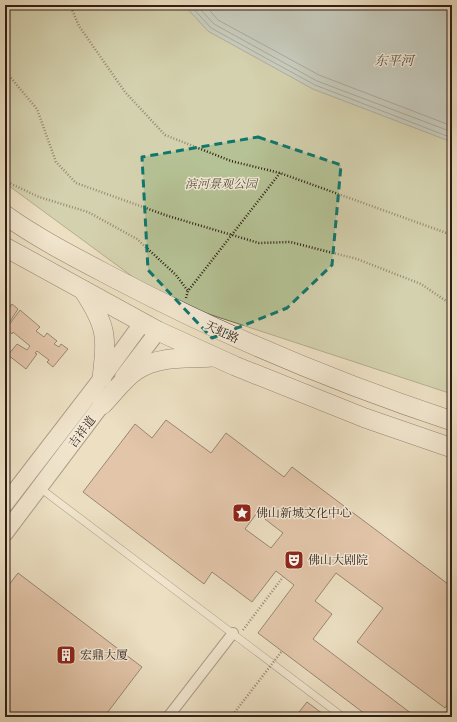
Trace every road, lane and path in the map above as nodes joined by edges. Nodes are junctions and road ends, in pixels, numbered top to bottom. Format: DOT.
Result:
graph roads {
  1 [pos="70,5"];
  2 [pos="5,71"];
  3 [pos="280,173"];
  4 [pos="5,181"];
  5 [pos="5,215"];
  6 [pos="452,235"];
  7 [pos="233,236"];
  8 [pos="5,247"];
  9 [pos="83,289"];
  10 [pos="188,291"];
  11 [pos="452,305"];
  12 [pos="183,314"];
  13 [pos="150,326"];
  14 [pos="216,357"];
  15 [pos="102,378"];
  16 [pos="102,404"];
  17 [pos="452,420"];
  18 [pos="452,448"];
  19 [pos="40,488"];
  20 [pos="5,504"];
  21 [pos="5,533"];
  22 [pos="284,577"];
  23 [pos="235,635"];
  24 [pos="282,651"];
  25 [pos="168,717"];
  26 [pos="231,717"];
  27 [pos="343,717"];
  1 -- 3 [label="path"];
  2 -- 7 [label="path"];
  3 -- 6 [label="path"];
  3 -- 7 [label="path"];
  4 -- 10 [label="path"];
  5 -- 12 [label="main road, 天虹路"];
  7 -- 10 [label="path"];
  7 -- 11 [label="path"];
  8 -- 9 [label="main road, 天虹路"];
  9 -- 13 [label="main road, 天虹路"];
  9 -- 15 [label="main road"];
  10 -- 12 [label="path"];
  12 -- 17 [label="main road, 天虹路"];
  13 -- 14 [label="main road, 天虹路"];
  13 -- 15 [label="street, 吉祥道"];
  13 -- 16 [label="street, 吉祥道"];
  14 -- 16 [label="main road"];
  14 -- 18 [label="main road, 天虹路"];
  15 -- 20 [label="street, 吉祥道"];
  16 -- 19 [label="street, 吉祥道"];
  19 -- 21 [label="street, 吉祥道"];
  19 -- 23 [label="lane"];
  22 -- 23 [label="path"];
  23 -- 25 [label="street"];
  23 -- 27 [label="lane"];
  24 -- 26 [label="path, bridge"];
}
